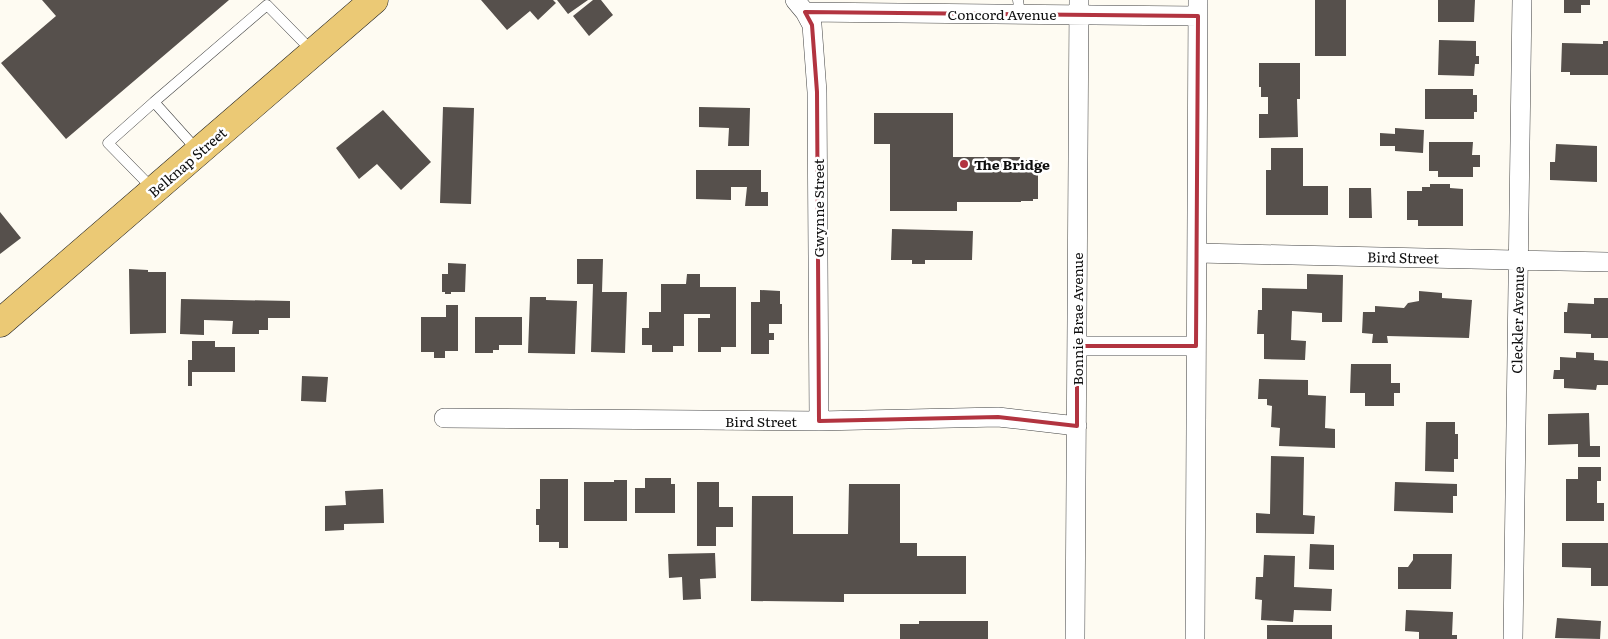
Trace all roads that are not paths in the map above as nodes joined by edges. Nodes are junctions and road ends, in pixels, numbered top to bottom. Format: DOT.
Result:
graph roads {
  1 [pos="374,0"];
  2 [pos="1522,0"];
  3 [pos="800,6"];
  4 [pos="1019,7"];
  5 [pos="1079,7"];
  6 [pos="1198,8"];
  7 [pos="314,52"];
  8 [pos="154,102"];
  9 [pos="198,152"];
  10 [pos="154,190"];
  11 [pos="1197,252"];
  12 [pos="1518,260"];
  13 [pos="1608,262"];
  14 [pos="0,323"];
  15 [pos="1077,346"];
  16 [pos="1196,346"];
  17 [pos="444,418"];
  18 [pos="819,421"];
  19 [pos="1077,426"];
  20 [pos="1075,639"];
  21 [pos="1195,639"];
  22 [pos="1513,639"];
  1 -- 7 [label="main road, Belknap Street"];
  2 -- 12 [label="street, Cleckler Avenue"];
  3 -- 4 [label="street, Concord Avenue"];
  3 -- 18 [label="street, Gwynne Street"];
  4 -- 5 [label="street, Concord Avenue"];
  5 -- 6 [label="street, Concord Avenue"];
  5 -- 15 [label="street, Bonnie Brae Avenue"];
  6 -- 11 [label="street"];
  7 -- 8 [label="lane"];
  7 -- 9 [label="main road, Belknap Street"];
  8 -- 9 [label="lane"];
  8 -- 10 [label="lane"];
  9 -- 10 [label="main road, Belknap Street"];
  10 -- 14 [label="main road, Belknap Street"];
  11 -- 12 [label="street, Bird Street"];
  11 -- 16 [label="street"];
  12 -- 13 [label="street, Bird Street"];
  12 -- 22 [label="street, Cleckler Avenue"];
  15 -- 16 [label="street"];
  15 -- 19 [label="street, Bonnie Brae Avenue"];
  16 -- 21 [label="street"];
  17 -- 18 [label="street, Bird Street"];
  18 -- 19 [label="street, Bird Street"];
  19 -- 20 [label="street, Bonnie Brae Avenue"];
}
